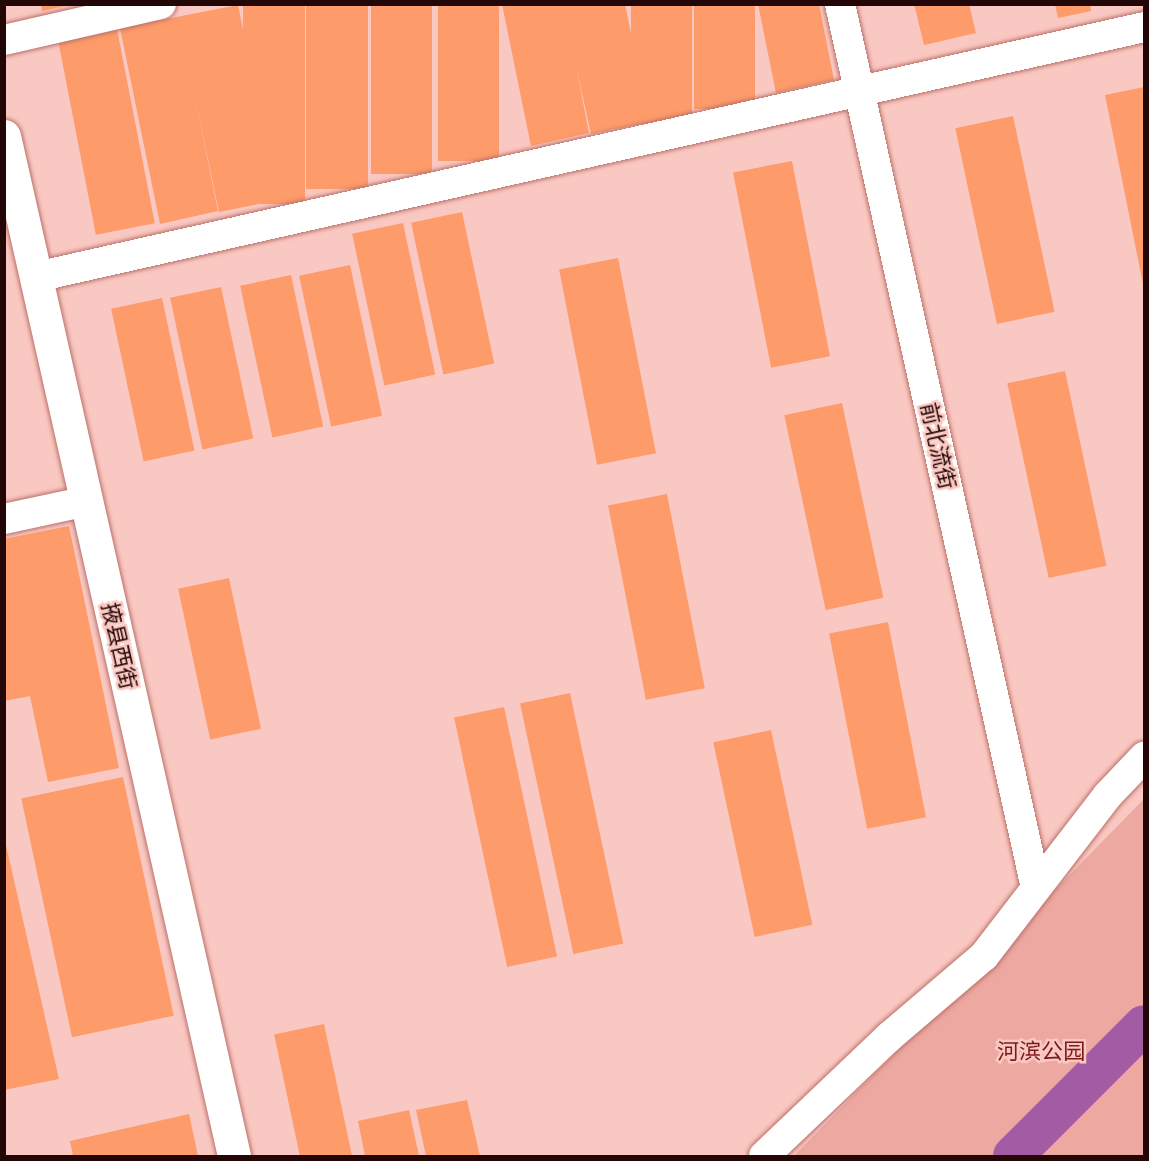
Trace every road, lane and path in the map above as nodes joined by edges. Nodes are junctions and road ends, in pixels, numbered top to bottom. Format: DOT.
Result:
graph roads {
  1 [pos="161,4"];
  2 [pos="840,4"];
  3 [pos="1144,27"];
  4 [pos="4,40"];
  5 [pos="859,90"];
  6 [pos="4,136"];
  7 [pos="36,277"];
  8 [pos="87,501"];
  9 [pos="4,519"];
  10 [pos="1144,757"];
  11 [pos="1036,888"];
  12 [pos="234,1156"];
  13 [pos="764,1156"];
  1 -- 4 [label="street"];
  2 -- 5 [label="street, 前北流街"];
  3 -- 5 [label="street"];
  5 -- 7 [label="street"];
  5 -- 11 [label="street, 前北流街"];
  6 -- 7 [label="main road, 掖县西街"];
  7 -- 8 [label="main road, 掖县西街"];
  8 -- 9 [label="street"];
  8 -- 12 [label="main road, 掖县西街"];
  10 -- 11 [label="street"];
  11 -- 13 [label="street"];
}
